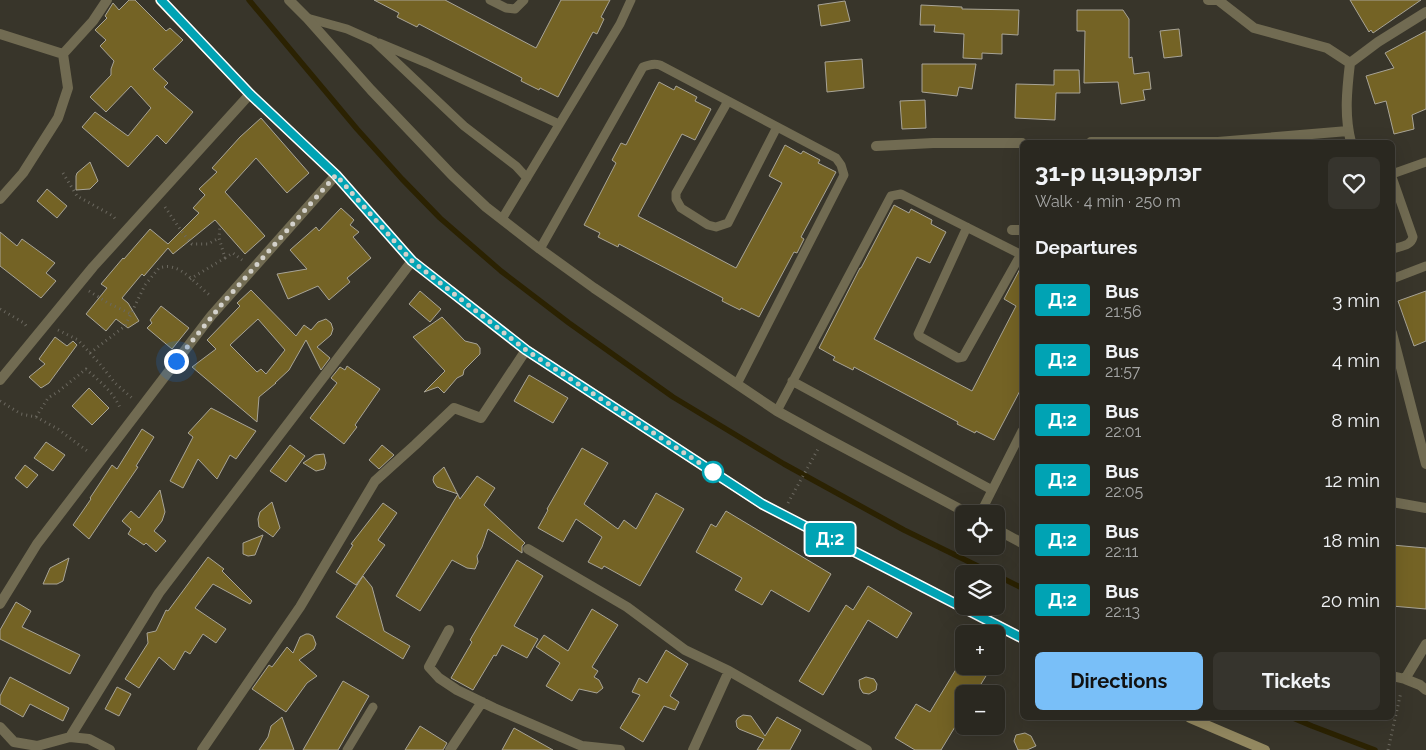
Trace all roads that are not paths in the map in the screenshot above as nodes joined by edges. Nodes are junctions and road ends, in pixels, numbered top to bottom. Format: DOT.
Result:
graph roads {
  1 [pos="107,0"];
  2 [pos="160,0"];
  3 [pos="289,0"];
  4 [pos="490,0"];
  5 [pos="524,0"];
  6 [pos="631,0"];
  7 [pos="1208,0"];
  8 [pos="1218,0"];
  9 [pos="1426,12"];
  10 [pos="307,18"];
  11 [pos="0,34"];
  12 [pos="374,40"];
  13 [pos="63,54"];
  14 [pos="1350,62"];
  15 [pos="250,94"];
  16 [pos="728,101"];
  17 [pos="559,124"];
  18 [pos="777,127"];
  19 [pos="1348,131"];
  20 [pos="1242,140"];
  21 [pos="1350,140"];
  22 [pos="1020,143"];
  23 [pos="876,146"];
  24 [pos="1426,162"];
  25 [pos="1395,174"];
  26 [pos="336,175"];
  27 [pos="527,178"];
  28 [pos="1395,184"];
  29 [pos="0,199"];
  30 [pos="502,219"];
  31 [pos="968,227"];
  32 [pos="1395,248"];
  33 [pos="540,250"];
  34 [pos="1020,253"];
  35 [pos="1020,257"];
  36 [pos="412,261"];
  37 [pos="1426,266"];
  38 [pos="1395,278"];
  39 [pos="1395,345"];
  40 [pos="526,350"];
  41 [pos="0,380"];
  42 [pos="792,381"];
  43 [pos="737,384"];
  44 [pos="777,411"];
  45 [pos="1020,435"];
  46 [pos="1426,464"];
  47 [pos="992,490"];
  48 [pos="1395,503"];
  49 [pos="984,505"];
  50 [pos="955,507"];
  51 [pos="1426,508"];
  52 [pos="1005,533"];
  53 [pos="1020,542"];
  54 [pos="528,549"];
  55 [pos="0,604"];
  56 [pos="449,630"];
  57 [pos="1020,637"];
  58 [pos="1426,644"];
  59 [pos="729,671"];
  60 [pos="1395,677"];
  61 [pos="1404,679"];
  62 [pos="1426,690"];
  63 [pos="482,702"];
  64 [pos="373,707"];
  65 [pos="1195,720"];
  66 [pos="0,727"];
  67 [pos="70,737"];
  68 [pos="568,740"];
  69 [pos="36,748"];
  70 [pos="110,750"];
  71 [pos="202,750"];
  72 [pos="347,750"];
  73 [pos="450,750"];
  74 [pos="563,750"];
  75 [pos="620,750"];
  76 [pos="693,750"];
  77 [pos="867,750"];
  78 [pos="1264,750"];
  1 -- 13 [label="street"];
  2 -- 15 [label="street"];
  3 -- 10 [label="street"];
  4 -- 5 [label="lane"];
  6 -- 17 [label="lane"];
  7 -- 8 [label="street"];
  8 -- 14 [label="street"];
  9 -- 14 [label="street"];
  10 -- 12 [label="lane"];
  10 -- 30 [label="street"];
  11 -- 13 [label="street"];
  12 -- 17 [label="lane"];
  12 -- 27 [label="lane"];
  13 -- 29 [label="street"];
  14 -- 19 [label="street"];
  15 -- 26 [label="street"];
  15 -- 41 [label="street"];
  16 -- 18 [label="lane"];
  16 -- 18 [label="lane"];
  16 -- 33 [label="lane"];
  17 -- 27 [label="lane"];
  18 -- 43 [label="lane"];
  19 -- 20 [label="street"];
  19 -- 21 [label="street"];
  22 -- 23 [label="street"];
  24 -- 25 [label="lane"];
  26 -- 36 [label="street"];
  26 -- 55 [label="street"];
  27 -- 30 [label="lane"];
  28 -- 32 [label="lane"];
  30 -- 33 [label="street"];
  31 -- 34 [label="lane"];
  31 -- 35 [label="lane"];
  31 -- 42 [label="lane"];
  33 -- 43 [label="street"];
  36 -- 40 [label="street"];
  36 -- 67 [label="street"];
  37 -- 38 [label="lane"];
  39 -- 46 [label="street"];
  40 -- 57 [label="street"];
  40 -- 71 [label="street"];
  42 -- 44 [label="lane"];
  42 -- 47 [label="lane"];
  43 -- 44 [label="street"];
  44 -- 50 [label="street"];
  45 -- 47 [label="lane"];
  47 -- 49 [label="lane"];
  48 -- 51 [label="street"];
  52 -- 53 [label="street"];
  54 -- 59 [label="street"];
  56 -- 63 [label="street"];
  58 -- 61 [label="street"];
  59 -- 76 [label="street"];
  59 -- 77 [label="street"];
  60 -- 61 [label="street"];
  61 -- 62 [label="street"];
  63 -- 68 [label="street"];
  63 -- 73 [label="street"];
  64 -- 72 [label="lane"];
  65 -- 78 [label="street"];
  66 -- 69 [label="street"];
  67 -- 69 [label="street"];
  67 -- 70 [label="street"];
  68 -- 74 [label="street"];
  68 -- 75 [label="street"];
}
